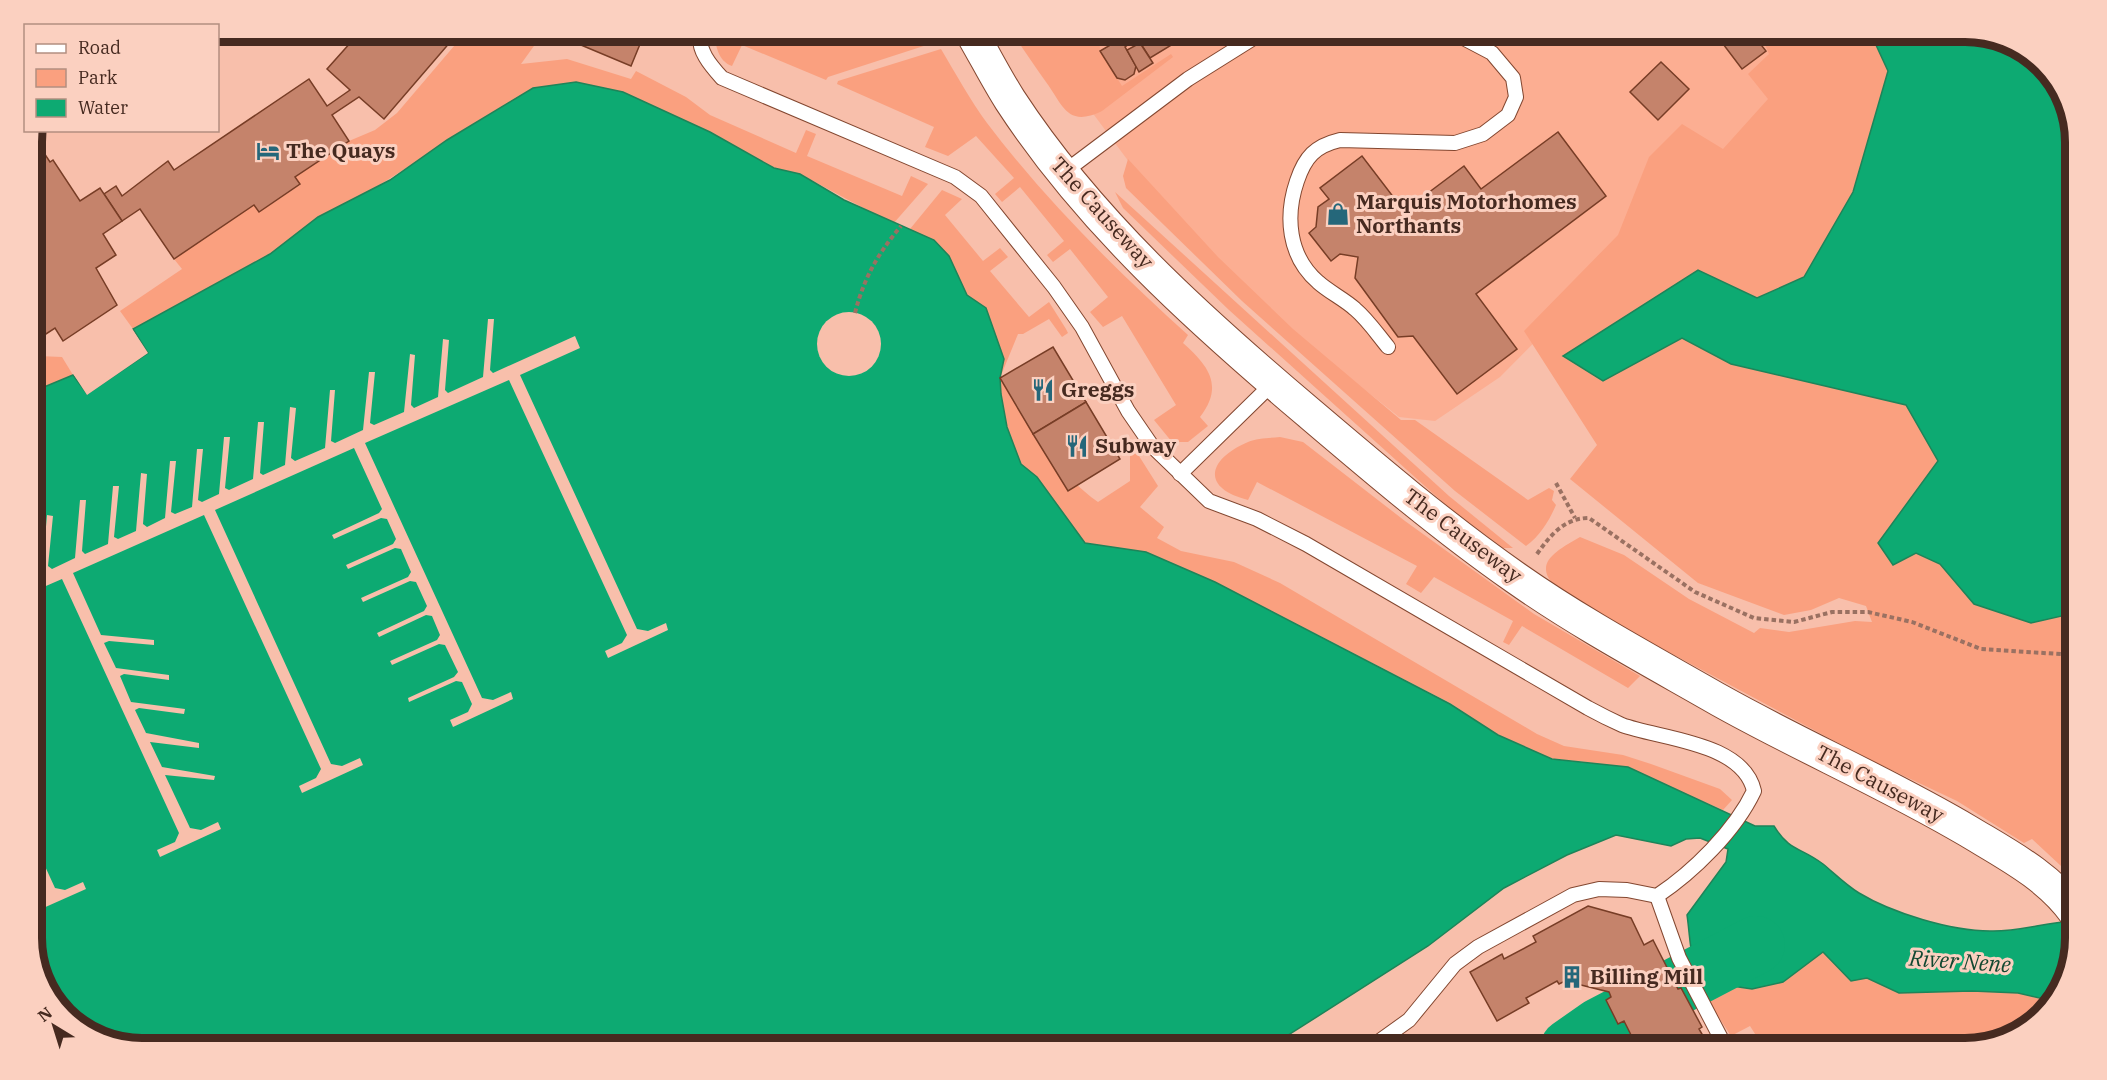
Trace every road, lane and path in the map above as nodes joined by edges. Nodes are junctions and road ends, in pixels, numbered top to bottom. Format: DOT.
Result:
graph roads {
  1 [pos="700,42"];
  2 [pos="977,42"];
  3 [pos="1247,42"];
  4 [pos="1471,42"];
  5 [pos="1063,172"];
  6 [pos="901,226"];
  7 [pos="855,314"];
  8 [pos="1388,347"];
  9 [pos="1273,383"];
  10 [pos="1180,474"];
  11 [pos="1556,483"];
  12 [pos="1575,518"];
  13 [pos="1518,579"];
  14 [pos="2065,654"];
  15 [pos="1657,896"];
  16 [pos="2065,901"];
  17 [pos="1384,1038"];
  18 [pos="1721,1038"];
  1 -- 10 [label="lane"];
  2 -- 5 [label="street, The Causeway"];
  3 -- 5 [label="lane"];
  4 -- 8 [label="lane"];
  5 -- 9 [label="street, The Causeway"];
  6 -- 7 [label="path"];
  9 -- 10 [label="lane"];
  9 -- 13 [label="street, The Causeway"];
  10 -- 15 [label="lane"];
  11 -- 12 [label="path"];
  12 -- 13 [label="path"];
  12 -- 14 [label="path"];
  13 -- 16 [label="street, The Causeway"];
  15 -- 17 [label="lane"];
  15 -- 18 [label="lane"];
}
